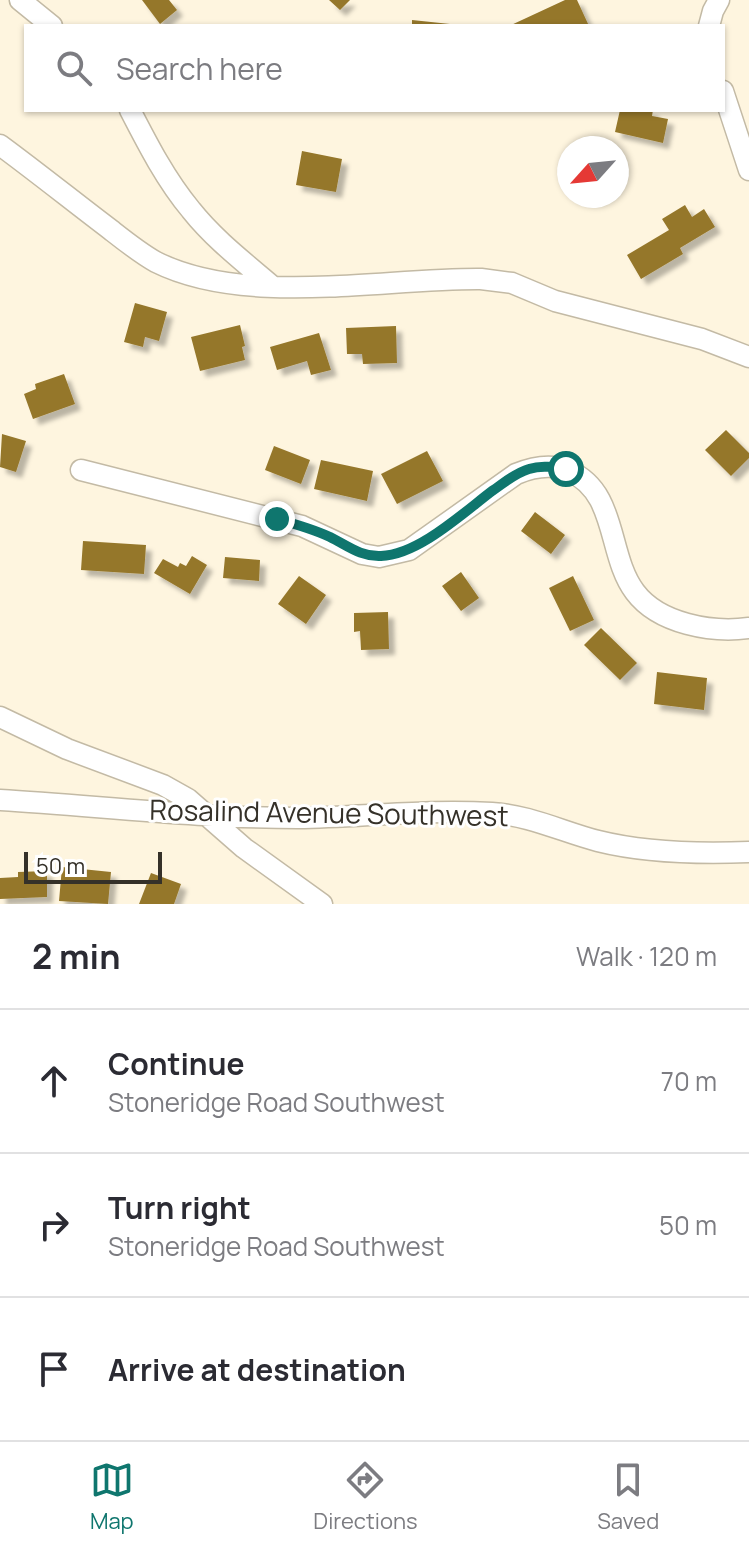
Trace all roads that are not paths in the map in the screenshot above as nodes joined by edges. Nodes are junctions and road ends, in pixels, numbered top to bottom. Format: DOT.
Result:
graph roads {
  1 [pos="20,0"];
  2 [pos="719,0"];
  3 [pos="50,24"];
  4 [pos="710,24"];
  5 [pos="725,97"];
  6 [pos="131,112"];
  7 [pos="0,145"];
  8 [pos="749,170"];
  9 [pos="272,286"];
  10 [pos="749,357"];
  11 [pos="81,470"];
  12 [pos="749,628"];
  13 [pos="0,717"];
  14 [pos="0,800"];
  15 [pos="209,816"];
  16 [pos="749,852"];
  17 [pos="322,904"];
  1 -- 3 [label="street"];
  2 -- 4 [label="street"];
  5 -- 8 [label="street"];
  6 -- 9 [label="street"];
  7 -- 9 [label="street"];
  9 -- 10 [label="street"];
  11 -- 12 [label="street"];
  13 -- 15 [label="street"];
  14 -- 15 [label="street, Rosalind Avenue Southwest"];
  15 -- 16 [label="street, Rosalind Avenue Southwest"];
  15 -- 17 [label="street"];
}
